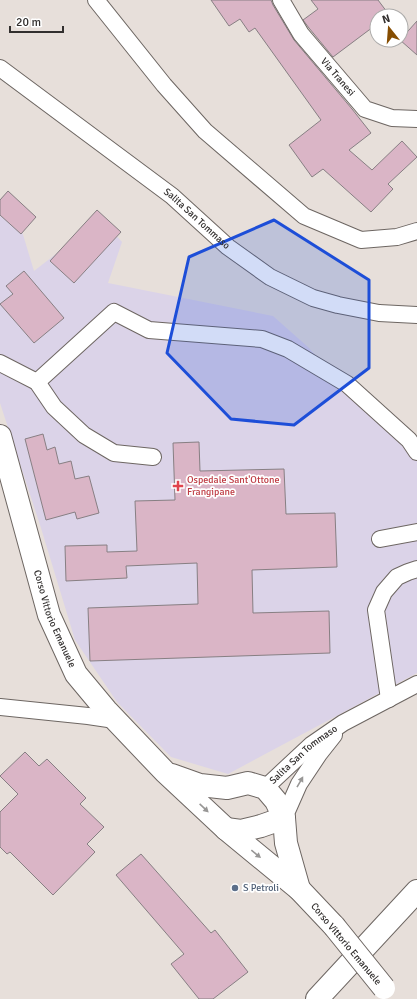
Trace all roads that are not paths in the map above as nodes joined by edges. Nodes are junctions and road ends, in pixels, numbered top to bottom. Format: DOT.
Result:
graph roads {
  1 [pos="96,0"];
  2 [pos="281,0"];
  3 [pos="0,68"];
  4 [pos="417,119"];
  5 [pos="417,231"];
  6 [pos="417,315"];
  7 [pos="0,363"];
  8 [pos="37,382"];
  9 [pos="0,436"];
  10 [pos="417,452"];
  11 [pos="153,457"];
  12 [pos="417,532"];
  13 [pos="380,539"];
  14 [pos="417,569"];
  15 [pos="417,684"];
  16 [pos="389,699"];
  17 [pos="0,707"];
  18 [pos="115,720"];
  19 [pos="343,722"];
  20 [pos="165,772"];
  21 [pos="227,788"];
  22 [pos="265,788"];
  23 [pos="284,818"];
  24 [pos="226,829"];
  25 [pos="299,889"];
  26 [pos="417,891"];
  27 [pos="388,994"];
  28 [pos="317,999"];
  1 -- 5 [label="street"];
  2 -- 4 [label="street, Via Tranesi"];
  3 -- 6 [label="street, Salita San Tommaso"];
  7 -- 8 [label="street"];
  8 -- 10 [label="street"];
  8 -- 11 [label="street"];
  9 -- 18 [label="street, Corso Vittorio Emanuele"];
  12 -- 13 [label="street"];
  14 -- 16 [label="street"];
  15 -- 16 [label="street, Salita San Tommaso"];
  16 -- 19 [label="street, Salita San Tommaso"];
  17 -- 18 [label="street"];
  18 -- 20 [label="street, Corso Vittorio Emanuele"];
  19 -- 22 [label="street, Salita San Tommaso"];
  23 -- 19 [label="street, Salita San Tommaso, one-way"];
  20 -- 21 [label="street, Corso Vittorio Emanuele"];
  20 -- 24 [label="street, Corso Vittorio Emanuele, one-way"];
  21 -- 22 [label="street, Corso Vittorio Emanuele"];
  21 -- 24 [label="street"];
  22 -- 23 [label="street, Corso Vittorio Emanuele"];
  23 -- 24 [label="street"];
  23 -- 25 [label="street, Corso Vittorio Emanuele"];
  24 -- 25 [label="street, Corso Vittorio Emanuele, one-way"];
  25 -- 27 [label="street, Corso Vittorio Emanuele, bridge"];
  26 -- 28 [label="street"];
}
